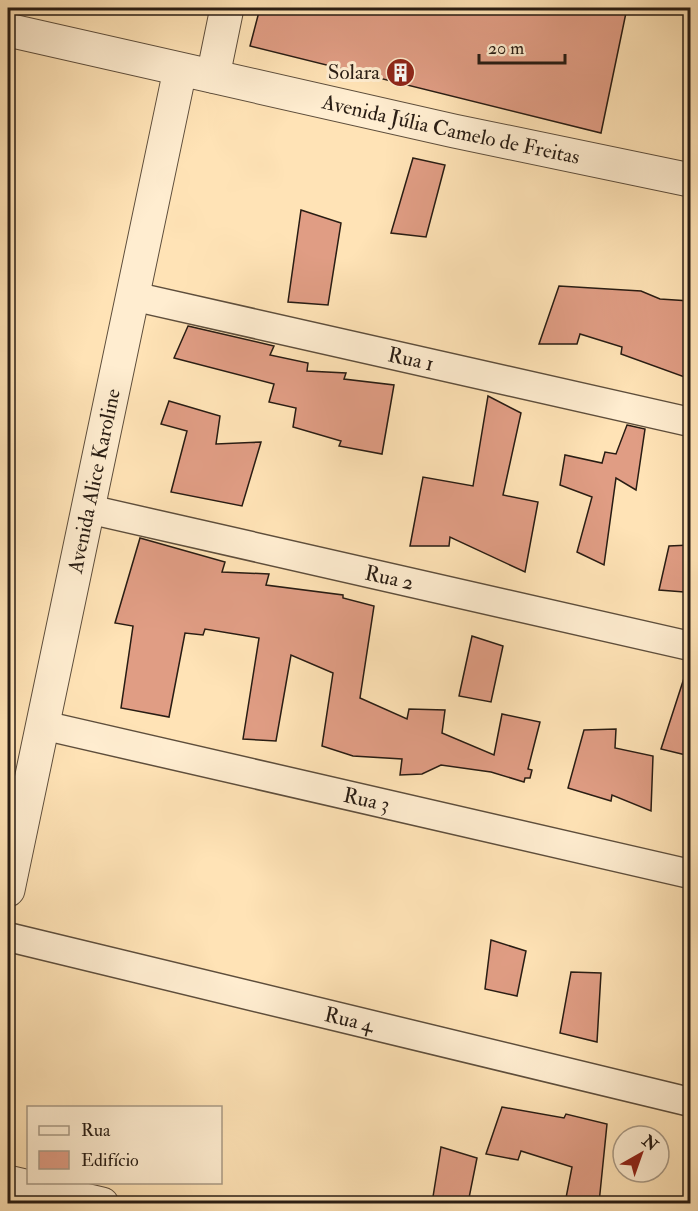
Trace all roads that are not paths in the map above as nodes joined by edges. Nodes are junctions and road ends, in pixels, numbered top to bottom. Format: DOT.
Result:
graph roads {
  1 [pos="227,8"];
  2 [pos="8,30"];
  3 [pos="180,70"];
  4 [pos="213,76"];
  5 [pos="690,180"];
  6 [pos="132,296"];
  7 [pos="690,422"];
  8 [pos="88,509"];
  9 [pos="690,646"];
  10 [pos="42,725"];
  11 [pos="690,874"];
  12 [pos="8,890"];
  13 [pos="8,937"];
  14 [pos="690,1102"];
  15 [pos="8,1182"];
  16 [pos="102,1203"];
  1 -- 4 [label="street"];
  2 -- 3 [label="street, Avenida Júlia Camelo de Freitas"];
  3 -- 4 [label="street, Avenida Júlia Camelo de Freitas"];
  3 -- 6 [label="street, Avenida Alice Karoline"];
  4 -- 5 [label="street, Avenida Júlia Camelo de Freitas"];
  6 -- 7 [label="street, Rua 1"];
  6 -- 8 [label="street, Avenida Alice Karoline"];
  8 -- 9 [label="street, Rua 2"];
  8 -- 10 [label="street, Avenida Alice Karoline"];
  10 -- 11 [label="street, Rua 3"];
  10 -- 12 [label="street, Avenida Alice Karoline"];
  13 -- 14 [label="street, Rua 4"];
  15 -- 16 [label="street"];
}
